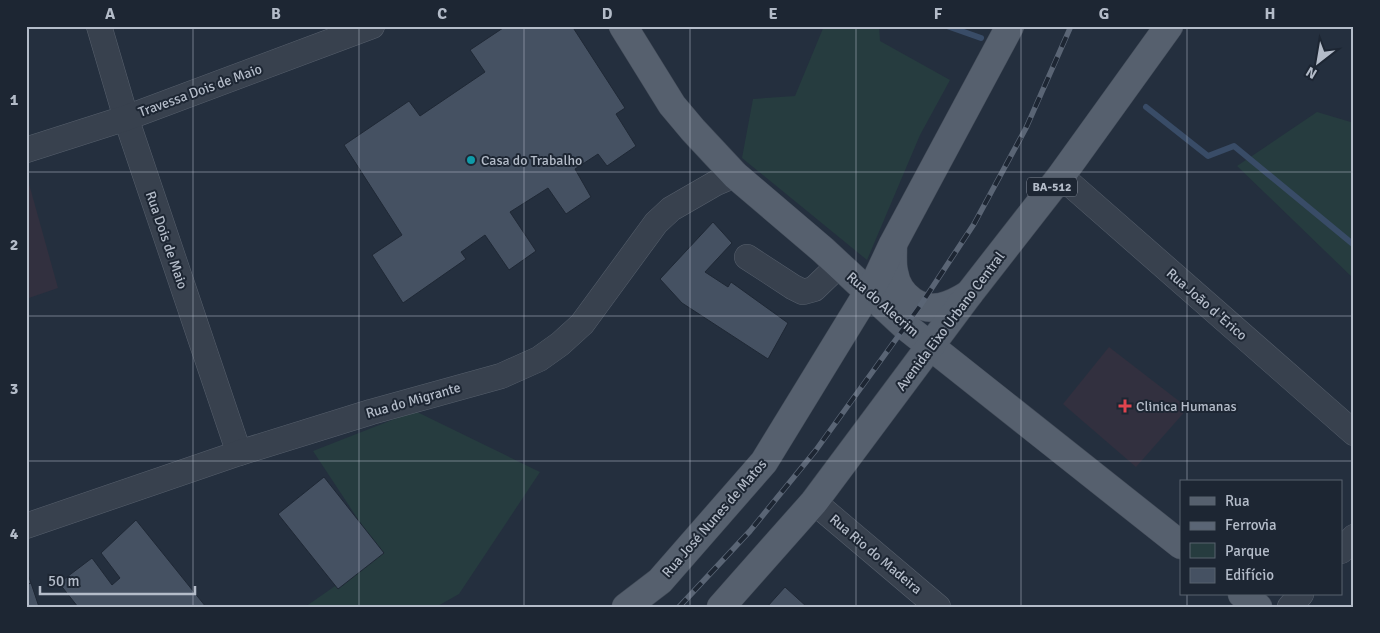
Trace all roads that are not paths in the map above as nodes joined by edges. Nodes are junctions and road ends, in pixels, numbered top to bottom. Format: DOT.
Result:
graph roads {
  1 [pos="99,26"];
  2 [pos="372,26"];
  3 [pos="623,26"];
  4 [pos="1010,26"];
  5 [pos="1169,26"];
  6 [pos="126,118"];
  7 [pos="26,150"];
  8 [pos="735,175"];
  9 [pos="1061,176"];
  10 [pos="893,244"];
  11 [pos="747,257"];
  12 [pos="839,265"];
  13 [pos="869,292"];
  14 [pos="969,294"];
  15 [pos="932,345"];
  16 [pos="1354,433"];
  17 [pos="239,453"];
  18 [pos="814,502"];
  19 [pos="26,526"];
  20 [pos="1354,537"];
  21 [pos="1180,544"];
  22 [pos="1342,550"];
  23 [pos="1244,596"];
  24 [pos="1299,596"];
  25 [pos="626,607"];
  26 [pos="721,607"];
  27 [pos="938,607"];
  28 [pos="1258,607"];
  29 [pos="1290,607"];
  1 -- 6 [label="street, Rua Dois de Maio"];
  2 -- 6 [label="street, Travessa Dois de Maio"];
  3 -- 8 [label="main road, Rua do Alecrim"];
  4 -- 10 [label="main road"];
  5 -- 9 [label="main road, Avenida Eixo Urbano Central / BA-512"];
  6 -- 7 [label="street, Travessa Dois de Maio"];
  6 -- 17 [label="street, Rua Dois de Maio"];
  8 -- 12 [label="main road, Rua do Alecrim"];
  8 -- 17 [label="street, Rua do Migrante"];
  9 -- 14 [label="main road, Avenida Eixo Urbano Central / BA-512"];
  9 -- 16 [label="street, Rua João d 'Erico"];
  10 -- 13 [label="main road"];
  10 -- 14 [label="main road"];
  11 -- 12 [label="street"];
  12 -- 13 [label="main road, Rua do Alecrim"];
  13 -- 15 [label="main road, Rua do Alecrim"];
  13 -- 25 [label="main road, Rua José Nunes de Matos"];
  14 -- 15 [label="main road, Avenida Eixo Urbano Central / BA-512"];
  15 -- 18 [label="main road, Avenida Eixo Urbano Central / BA-512"];
  15 -- 21 [label="main road, Rua do Alecrim"];
  17 -- 19 [label="street, Rua do Migrante"];
  18 -- 26 [label="main road, Avenida Eixo Urbano Central / BA-512"];
  18 -- 27 [label="street, Rua Rio do Madeira"];
  20 -- 22 [label="street"];
  23 -- 28 [label="main road"];
  24 -- 29 [label="street"];
}
